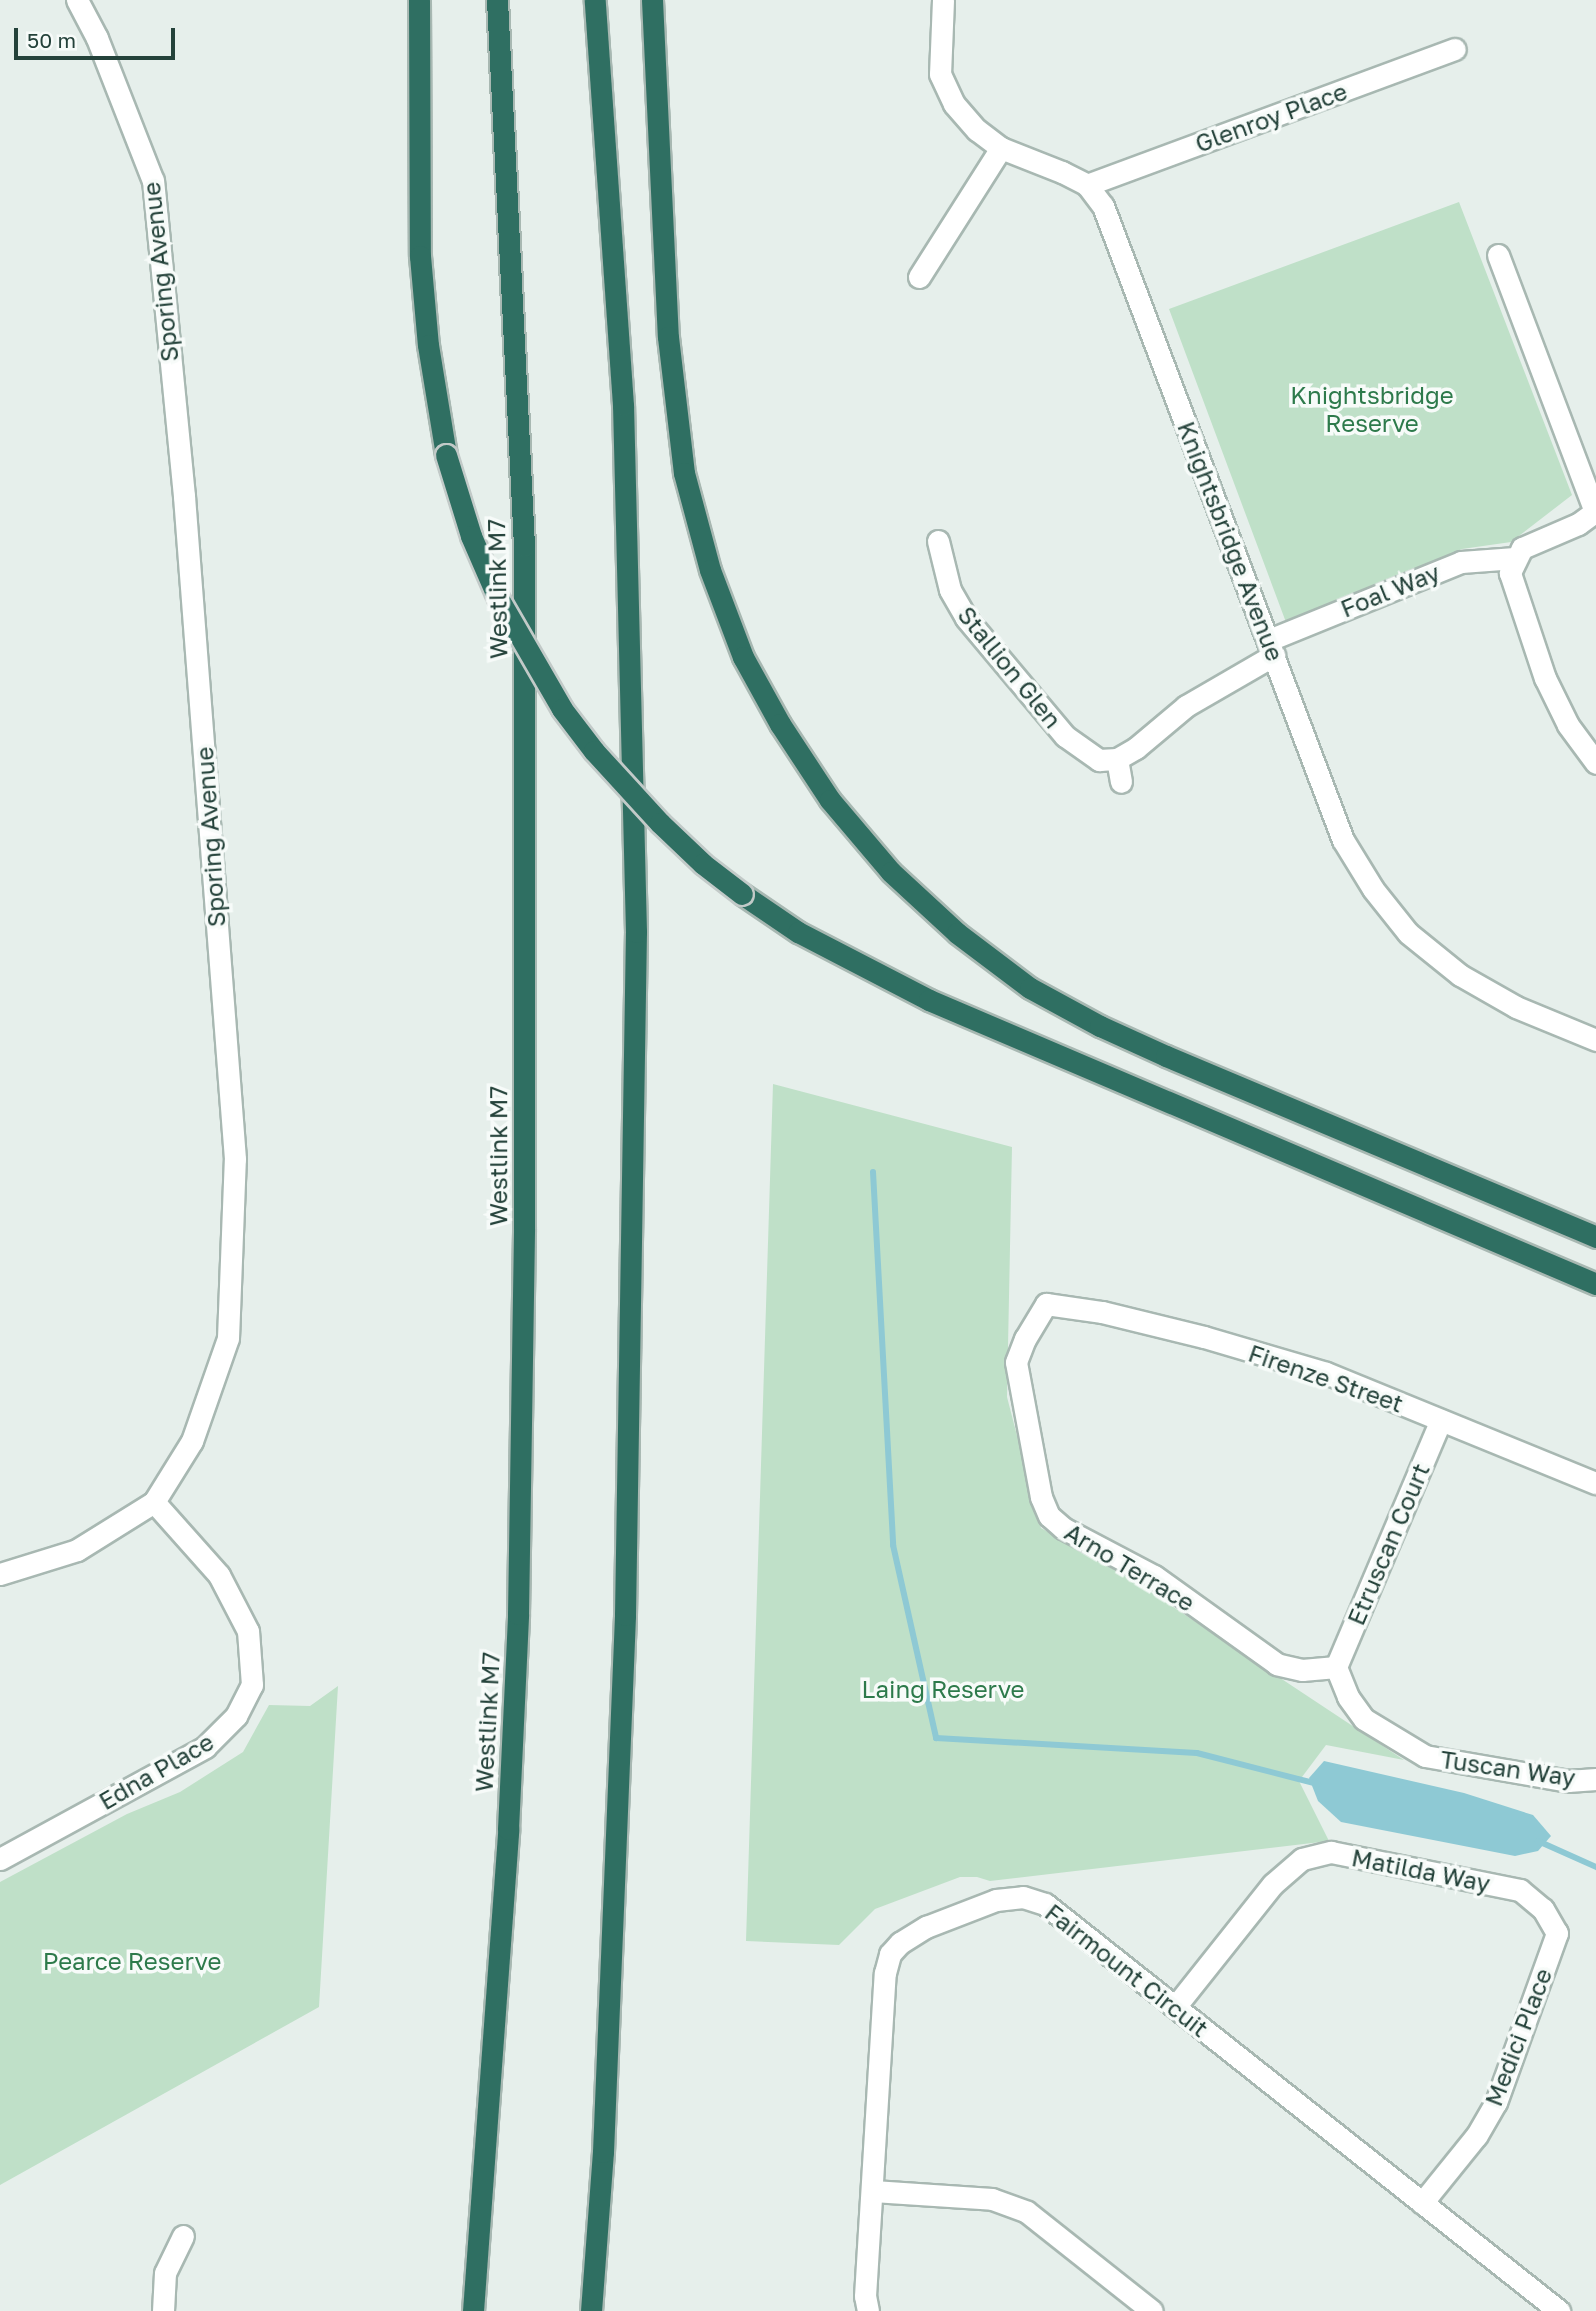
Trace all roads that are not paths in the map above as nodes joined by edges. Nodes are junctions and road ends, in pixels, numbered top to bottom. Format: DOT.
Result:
graph roads {
  1 [pos="76,0"];
  2 [pos="419,0"];
  3 [pos="497,0"];
  4 [pos="594,0"];
  5 [pos="652,0"];
  6 [pos="943,0"];
  7 [pos="1455,49"];
  8 [pos="1001,148"];
  9 [pos="1087,185"];
  10 [pos="1498,255"];
  11 [pos="919,277"];
  12 [pos="1595,511"];
  13 [pos="938,541"];
  14 [pos="1515,558"];
  15 [pos="1271,647"];
  16 [pos="1117,759"];
  17 [pos="1596,763"];
  18 [pos="1121,782"];
  19 [pos="1596,1040"];
  20 [pos="1596,1237"];
  21 [pos="1596,1284"];
  22 [pos="1046,1304"];
  23 [pos="1441,1420"];
  24 [pos="1596,1483"];
  25 [pos="154,1502"];
  26 [pos="0,1574"];
  27 [pos="1336,1667"];
  28 [pos="1596,1779"];
  29 [pos="0,1859"];
  30 [pos="1557,1933"];
  31 [pos="1175,2007"];
  32 [pos="873,2191"];
  33 [pos="1422,2203"];
  34 [pos="183,2236"];
  35 [pos="163,2311"];
  36 [pos="473,2311"];
  37 [pos="591,2311"];
  38 [pos="868,2311"];
  39 [pos="1153,2311"];
  40 [pos="1559,2311"];
  1 -- 25 [label="street, Sporing Avenue"];
  2 -- 21 [label="highway, bridge"];
  3 -- 36 [label="highway, Westlink M7"];
  4 -- 37 [label="highway"];
  5 -- 20 [label="highway"];
  6 -- 8 [label="street"];
  7 -- 9 [label="street, Glenroy Place"];
  8 -- 9 [label="street"];
  8 -- 11 [label="street"];
  9 -- 15 [label="street, Knightsbridge Avenue"];
  10 -- 12 [label="street"];
  12 -- 14 [label="street"];
  13 -- 16 [label="street, Stallion Glen"];
  14 -- 15 [label="street, Foal Way"];
  14 -- 17 [label="street"];
  15 -- 16 [label="street"];
  15 -- 19 [label="street, Knightsbridge Avenue"];
  16 -- 18 [label="street"];
  22 -- 23 [label="street, Firenze Street"];
  22 -- 27 [label="street, Arno Terrace"];
  23 -- 24 [label="street, Firenze Street"];
  23 -- 27 [label="street, Etruscan Court"];
  25 -- 26 [label="street, Sporing Avenue"];
  25 -- 29 [label="street, Edna Place"];
  27 -- 28 [label="street, Tuscan Way"];
  30 -- 31 [label="street, Matilda Way"];
  30 -- 33 [label="street, Medici Place"];
  31 -- 32 [label="street, Fairmount Circuit"];
  31 -- 33 [label="street, Fairmount Circuit"];
  32 -- 38 [label="street, Fairmount Circuit"];
  32 -- 39 [label="street"];
  33 -- 40 [label="street, Fairmount Circuit"];
  34 -- 35 [label="street"];
}
